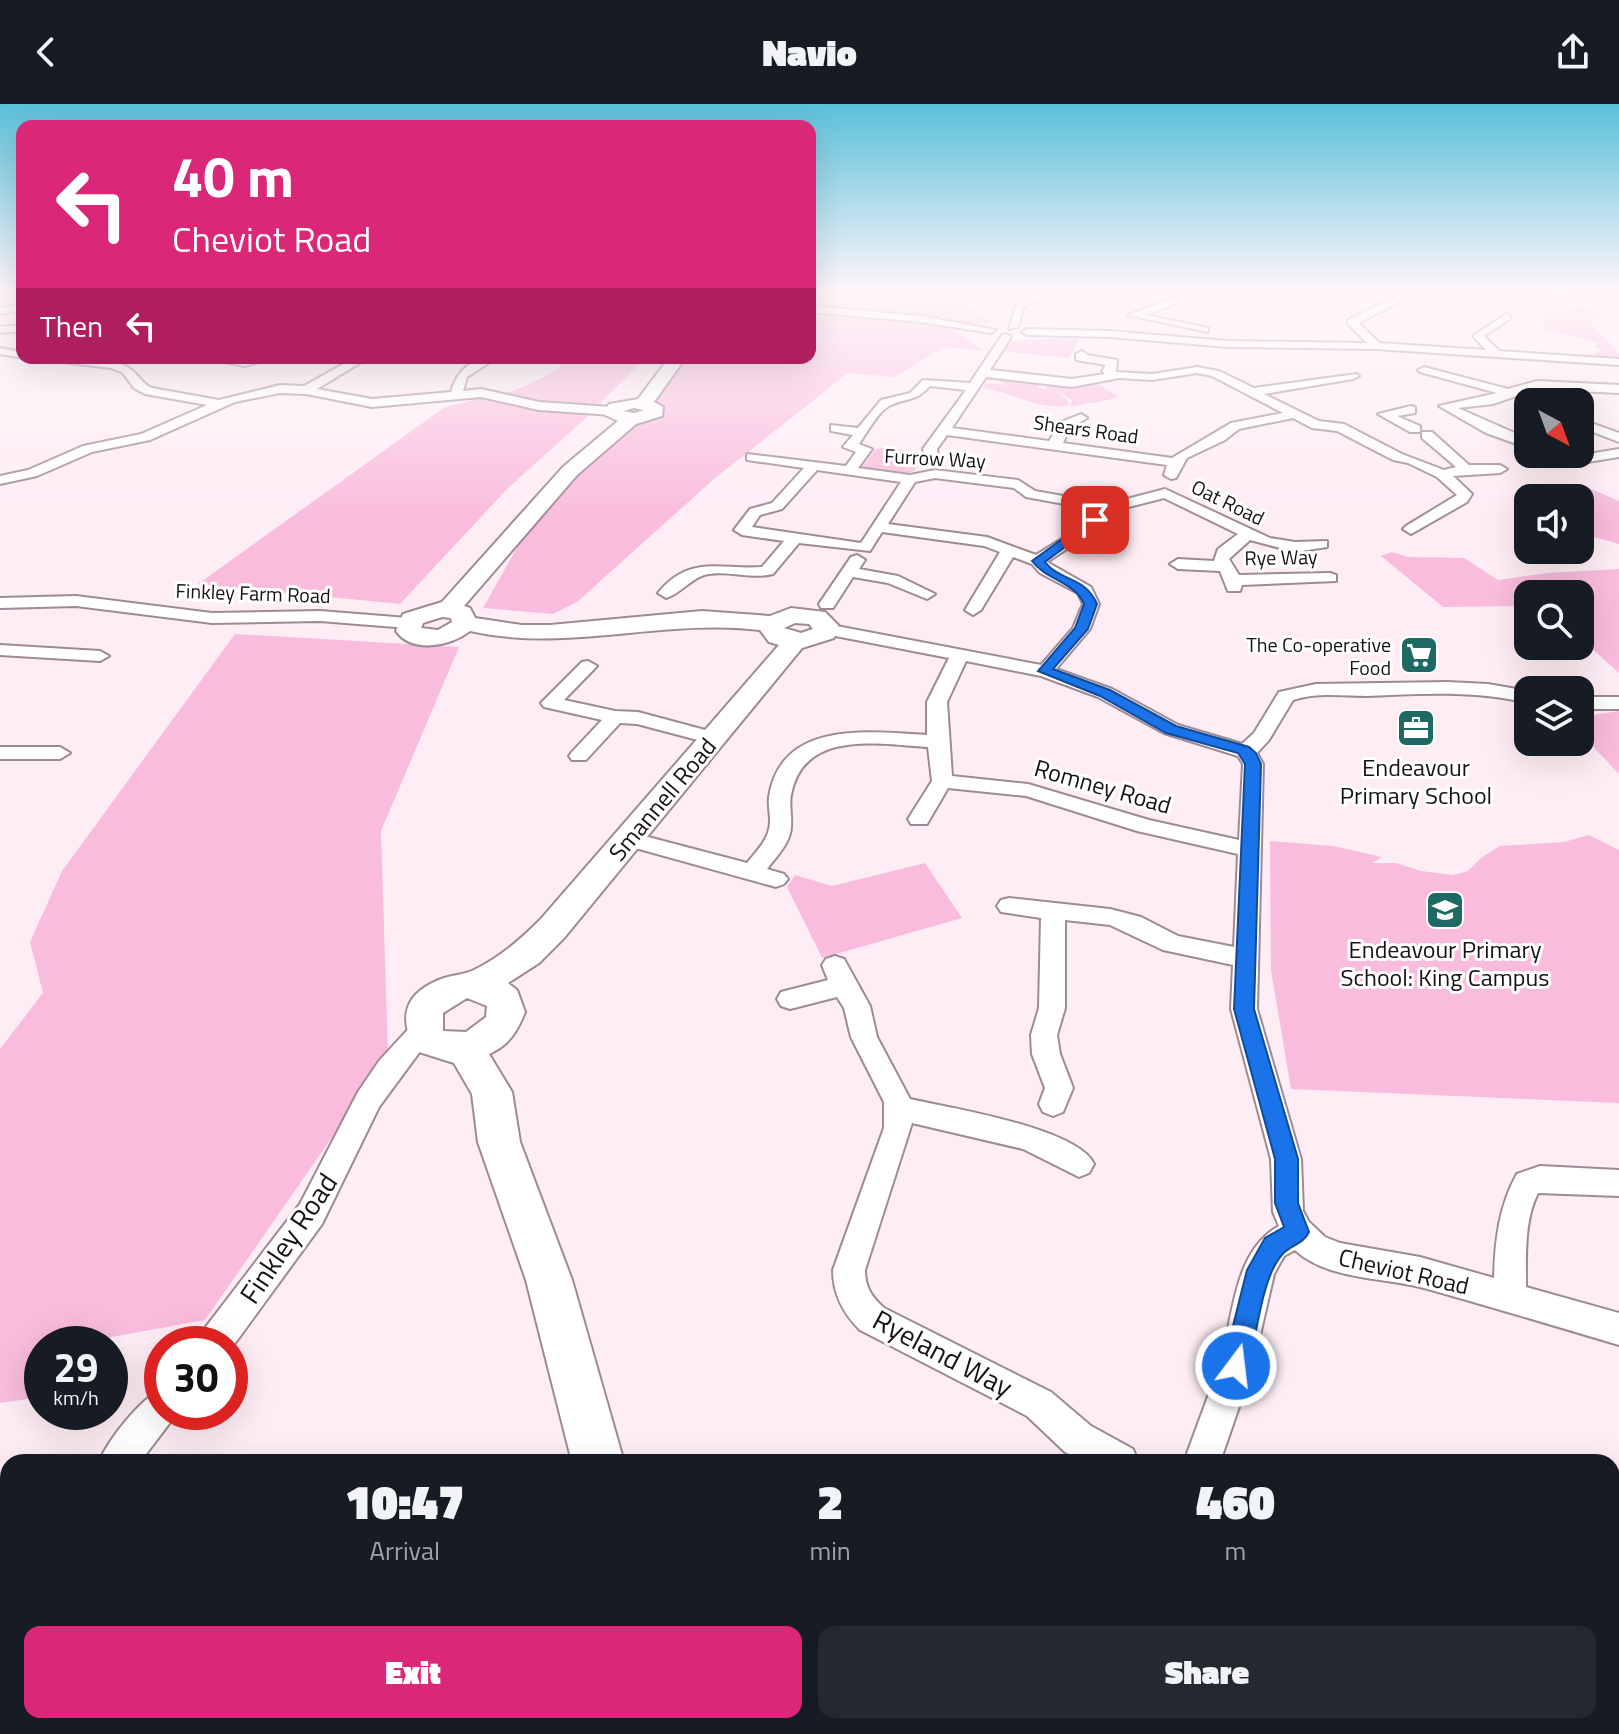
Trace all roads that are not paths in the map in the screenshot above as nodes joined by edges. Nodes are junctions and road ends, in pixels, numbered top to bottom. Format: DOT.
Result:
graph roads {
  1 [pos="122,369"];
  2 [pos="343,369"];
  3 [pos="472,369"];
  4 [pos="667,369"];
  5 [pos="985,369"];
  6 [pos="1109,369"];
  7 [pos="1168,369"];
  8 [pos="1424,370"];
  9 [pos="982,373"];
  10 [pos="1176,373"];
  11 [pos="1114,376"];
  12 [pos="1353,376"];
  13 [pos="973,387"];
  14 [pos="1619,389"];
  15 [pos="306,390"];
  16 [pos="1252,392"];
  17 [pos="456,394"];
  18 [pos="1507,398"];
  19 [pos="217,403"];
  20 [pos="1411,410"];
  21 [pos="629,411"];
  22 [pos="1295,414"];
  23 [pos="1081,418"];
  24 [pos="1394,419"];
  25 [pos="949,423"];
  26 [pos="1340,427"];
  27 [pos="836,428"];
  28 [pos="1594,428"];
  29 [pos="861,432"];
  30 [pos="1619,438"];
  31 [pos="1514,439"];
  32 [pos="1057,445"];
  33 [pos="1619,453"];
  34 [pos="931,456"];
  35 [pos="752,457"];
  36 [pos="1594,457"];
  37 [pos="1175,462"];
  38 [pos="813,466"];
  39 [pos="1466,469"];
  40 [pos="1500,469"];
  41 [pos="849,471"];
  42 [pos="1442,474"];
  43 [pos="910,479"];
  44 [pos="0,480"];
  45 [pos="1165,493"];
  46 [pos="1108,508"];
  47 [pos="878,527"];
  48 [pos="1445,531"];
  49 [pos="1247,535"];
  50 [pos="795,538"];
  51 [pos="1322,544"];
  52 [pos="865,548"];
  53 [pos="1009,550"];
  54 [pos="1038,561"];
  55 [pos="1178,564"];
  56 [pos="1223,566"];
  57 [pos="849,572"];
  58 [pos="1330,578"];
  59 [pos="62,587"];
  60 [pos="666,593"];
  61 [pos="927,594"];
  62 [pos="47,601"];
  63 [pos="0,603"];
  64 [pos="827,604"];
  65 [pos="973,610"];
  66 [pos="457,616"];
  67 [pos="408,623"];
  68 [pos="826,629"];
  69 [pos="784,633"];
  70 [pos="0,650"];
  71 [pos="960,654"];
  72 [pos="100,656"];
  73 [pos="588,666"];
  74 [pos="1045,671"];
  75 [pos="1514,694"];
  76 [pos="1594,703"];
  77 [pos="1619,703"];
  78 [pos="615,717"];
  79 [pos="713,738"];
  80 [pos="937,741"];
  81 [pos="1246,752"];
  82 [pos="0,753"];
  83 [pos="60,753"];
  84 [pos="579,756"];
  85 [pos="942,781"];
  86 [pos="919,819"];
  87 [pos="629,839"];
  88 [pos="1249,849"];
  89 [pos="752,872"];
  90 [pos="776,879"];
  91 [pos="1009,906"];
  92 [pos="1053,911"];
  93 [pos="1245,958"];
  94 [pos="490,990"];
  95 [pos="790,999"];
  96 [pos="456,1040"];
  97 [pos="1053,1104"];
  98 [pos="900,1108"];
  99 [pos="1079,1164"];
  100 [pos="1619,1183"];
  101 [pos="1298,1232"];
  102 [pos="1510,1298"];
  103 [pos="227,1326"];
  104 [pos="1619,1329"];
  105 [pos="144,1429"];
  106 [pos="124,1454"];
  107 [pos="596,1454"];
  108 [pos="1105,1454"];
  109 [pos="1205,1454"];
  1 -- 19 [label="street"];
  2 -- 15 [label="street"];
  3 -- 17 [label="street"];
  4 -- 21 [label="street"];
  5 -- 9 [label="street"];
  6 -- 11 [label="street"];
  7 -- 10 [label="street"];
  8 -- 18 [label="street"];
  9 -- 11 [label="street"];
  9 -- 13 [label="street"];
  10 -- 11 [label="street"];
  10 -- 16 [label="street"];
  12 -- 16 [label="street"];
  13 -- 25 [label="street"];
  13 -- 29 [label="street"];
  14 -- 18 [label="street"];
  15 -- 17 [label="street"];
  15 -- 19 [label="street"];
  16 -- 22 [label="street"];
  17 -- 21 [label="street"];
  18 -- 31 [label="street"];
  19 -- 44 [label="street"];
  20 -- 24 [label="street"];
  21 -- 66 [label="street"];
  22 -- 26 [label="street"];
  22 -- 37 [label="street"];
  23 -- 32 [label="street"];
  24 -- 26 [label="street"];
  24 -- 39 [label="street"];
  25 -- 32 [label="street, Shears Road"];
  25 -- 34 [label="street"];
  26 -- 42 [label="street"];
  27 -- 29 [label="street"];
  28 -- 30 [label="street"];
  29 -- 41 [label="street"];
  32 -- 37 [label="street, Shears Road"];
  33 -- 36 [label="street"];
  35 -- 38 [label="street, Furrow Way"];
  37 -- 45 [label="street"];
  38 -- 41 [label="street, Furrow Way"];
  38 -- 50 [label="street"];
  39 -- 40 [label="street"];
  39 -- 42 [label="street"];
  41 -- 43 [label="street, Furrow Way"];
  42 -- 48 [label="street"];
  43 -- 46 [label="street, Furrow Way"];
  43 -- 47 [label="street"];
  45 -- 46 [label="street"];
  45 -- 49 [label="street, Oat Road"];
  46 -- 54 [label="street"];
  47 -- 52 [label="street"];
  47 -- 53 [label="street"];
  49 -- 51 [label="street, Oat Road"];
  49 -- 56 [label="street, Rye Way"];
  50 -- 52 [label="street"];
  50 -- 60 [label="street"];
  52 -- 57 [label="street"];
  53 -- 54 [label="street"];
  53 -- 65 [label="street"];
  54 -- 74 [label="street"];
  55 -- 56 [label="street, Rye Way"];
  56 -- 58 [label="street, Rye Way"];
  57 -- 61 [label="street"];
  57 -- 64 [label="street"];
  59 -- 62 [label="street"];
  62 -- 63 [label="street, Finkley Farm Road"];
  62 -- 67 [label="street, Finkley Farm Road"];
  66 -- 67 [label="street"];
  66 -- 69 [label="street"];
  68 -- 69 [label="street"];
  68 -- 71 [label="street"];
  69 -- 79 [label="street, Smannell Road"];
  70 -- 72 [label="street"];
  71 -- 74 [label="street"];
  71 -- 80 [label="street"];
  73 -- 78 [label="street"];
  74 -- 81 [label="street"];
  75 -- 81 [label="street"];
  76 -- 77 [label="street"];
  78 -- 79 [label="street"];
  78 -- 84 [label="street"];
  79 -- 87 [label="street, Smannell Road"];
  80 -- 85 [label="street"];
  80 -- 89 [label="street"];
  81 -- 88 [label="street"];
  82 -- 83 [label="street"];
  85 -- 86 [label="street"];
  85 -- 88 [label="street, Romney Road"];
  87 -- 89 [label="street"];
  87 -- 94 [label="street, Smannell Road"];
  88 -- 93 [label="street"];
  89 -- 90 [label="street"];
  91 -- 92 [label="street"];
  92 -- 93 [label="street"];
  92 -- 97 [label="street"];
  93 -- 101 [label="street"];
  94 -- 96 [label="street"];
  94 -- 96 [label="street"];
  95 -- 98 [label="street"];
  96 -- 103 [label="street, Finkley Road"];
  96 -- 107 [label="street"];
  98 -- 99 [label="street"];
  98 -- 108 [label="street, Ryeland Way"];
  100 -- 102 [label="street"];
  101 -- 102 [label="street, Cheviot Road"];
  101 -- 109 [label="street"];
  102 -- 104 [label="street, Cheviot Road"];
  105 -- 106 [label="street"];
}
